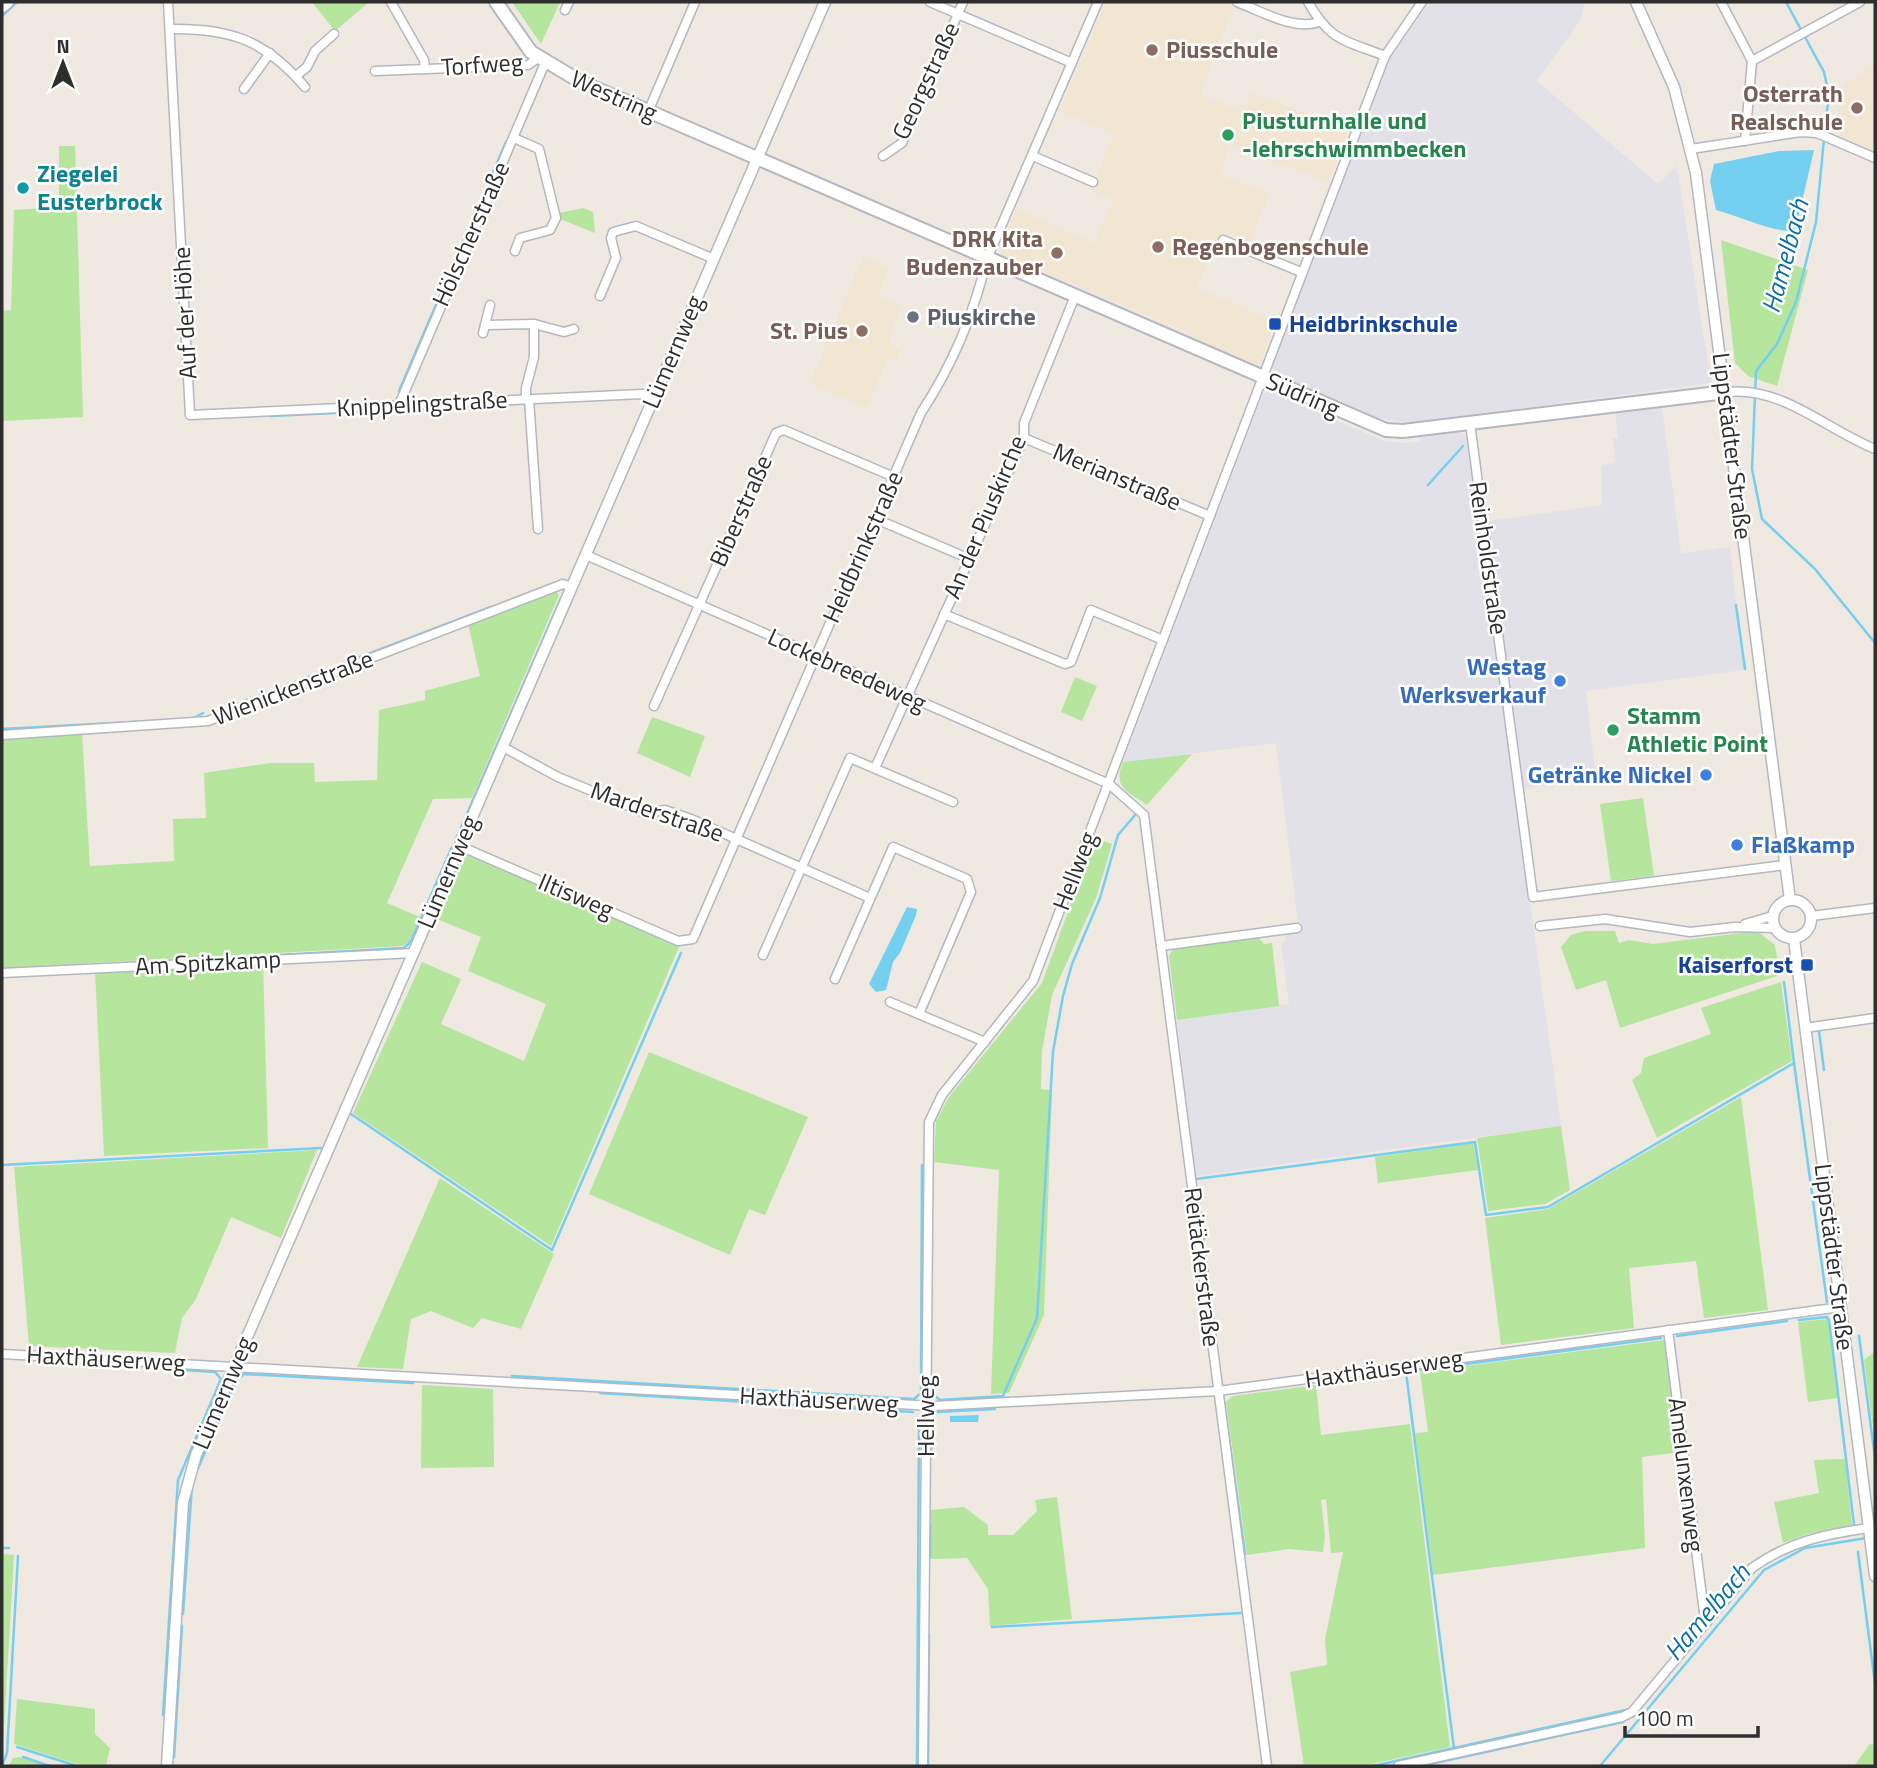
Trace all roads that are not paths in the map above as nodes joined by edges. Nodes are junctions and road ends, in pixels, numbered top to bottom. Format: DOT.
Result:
graph roads {
  1 [pos="7,2"];
  2 [pos="168,2"];
  3 [pos="391,2"];
  4 [pos="496,2"];
  5 [pos="695,2"];
  6 [pos="825,2"];
  7 [pos="930,2"];
  8 [pos="963,2"];
  9 [pos="1098,2"];
  10 [pos="1237,2"];
  11 [pos="1308,2"];
  12 [pos="1422,2"];
  13 [pos="1636,2"];
  14 [pos="1721,2"];
  15 [pos="1860,2"];
  16 [pos="1848,5"];
  17 [pos="2,6"];
  18 [pos="958,14"];
  19 [pos="1320,22"];
  20 [pos="170,29"];
  21 [pos="334,34"];
  22 [pos="270,53"];
  23 [pos="1385,55"];
  24 [pos="541,61"];
  25 [pos="1752,61"];
  26 [pos="1072,63"];
  27 [pos="425,69"];
  28 [pos="375,71"];
  29 [pos="296,76"];
  30 [pos="305,87"];
  31 [pos="244,89"];
  32 [pos="648,112"];
  33 [pos="514,138"];
  34 [pos="1745,141"];
  35 [pos="1691,149"];
  36 [pos="883,156"];
  37 [pos="1033,156"];
  38 [pos="757,158"];
  39 [pos="1875,158"];
  40 [pos="1093,182"];
  41 [pos="1223,240"];
  42 [pos="515,251"];
  43 [pos="714,259"];
  44 [pos="988,259"];
  45 [pos="1301,272"];
  46 [pos="600,296"];
  47 [pos="1075,296"];
  48 [pos="490,305"];
  49 [pos="534,324"];
  50 [pos="574,329"];
  51 [pos="1262,378"];
  52 [pos="1726,392"];
  53 [pos="654,398"];
  54 [pos="527,399"];
  55 [pos="399,405"];
  56 [pos="190,415"];
  57 [pos="1470,423"];
  58 [pos="1024,438"];
  59 [pos="1875,449"];
  60 [pos="894,477"];
  61 [pos="1210,516"];
  62 [pos="876,519"];
  63 [pos="538,529"];
  64 [pos="586,555"];
  65 [pos="970,559"];
  66 [pos="572,587"];
  67 [pos="700,605"];
  68 [pos="944,614"];
  69 [pos="1163,640"];
  70 [pos="815,656"];
  71 [pos="907,697"];
  72 [pos="654,706"];
  73 [pos="2,735"];
  74 [pos="503,747"];
  75 [pos="875,768"];
  76 [pos="1109,784"];
  77 [pos="953,802"];
  78 [pos="736,840"];
  79 [pos="460,846"];
  80 [pos="1785,864"];
  81 [pos="802,869"];
  82 [pos="870,898"];
  83 [pos="1790,900"];
  84 [pos="1875,908"];
  85 [pos="1772,916"];
  86 [pos="1811,916"];
  87 [pos="1540,926"];
  88 [pos="1735,927"];
  89 [pos="1297,928"];
  90 [pos="1774,928"];
  91 [pos="693,939"];
  92 [pos="1794,939"];
  93 [pos="1161,946"];
  94 [pos="414,953"];
  95 [pos="764,955"];
  96 [pos="2,973"];
  97 [pos="835,979"];
  98 [pos="890,1002"];
  99 [pos="919,1014"];
  100 [pos="1875,1018"];
  101 [pos="1805,1028"];
  102 [pos="985,1042"];
  103 [pos="1841,1307"];
  104 [pos="1668,1330"];
  105 [pos="2,1354"];
  106 [pos="234,1367"];
  107 [pos="1218,1391"];
  108 [pos="926,1406"];
  109 [pos="1869,1529"];
  110 [pos="1873,1549"];
  111 [pos="1875,1576"];
  112 [pos="1709,1618"];
  113 [pos="167,1766"];
  114 [pos="923,1766"];
  115 [pos="1267,1766"];
  116 [pos="1398,1766"];
  1 -- 17 [label="main road"];
  2 -- 20 [label="street, Auf der Höhe"];
  3 -- 27 [label="street, Torfweg"];
  4 -- 24 [label="main road, Westring"];
  5 -- 32 [label="street"];
  6 -- 38 [label="street, Lümernweg"];
  7 -- 18 [label="street"];
  8 -- 18 [label="street, Georgstraße"];
  9 -- 26 [label="street, Heidbrinkstraße"];
  10 -- 19 [label="street"];
  11 -- 19 [label="street"];
  12 -- 23 [label="street, Hellweg"];
  13 -- 35 [label="street, Lippstädter Straße"];
  14 -- 25 [label="street"];
  15 -- 16 [label="street"];
  16 -- 25 [label="street"];
  18 -- 26 [label="street"];
  18 -- 36 [label="street, Georgstraße"];
  19 -- 23 [label="street"];
  20 -- 22 [label="street"];
  20 -- 56 [label="street, Auf der Höhe"];
  21 -- 29 [label="street"];
  22 -- 29 [label="street"];
  22 -- 31 [label="street"];
  23 -- 45 [label="street, Hellweg"];
  24 -- 27 [label="street, Torfweg"];
  24 -- 32 [label="main road, Westring"];
  24 -- 33 [label="street, Hölscherstraße"];
  25 -- 34 [label="street"];
  26 -- 37 [label="street, Heidbrinkstraße"];
  27 -- 28 [label="street, Torfweg"];
  29 -- 30 [label="street"];
  32 -- 38 [label="main road, Westring"];
  33 -- 42 [label="street"];
  33 -- 55 [label="street, Hölscherstraße"];
  34 -- 35 [label="street"];
  34 -- 39 [label="street"];
  35 -- 52 [label="street, Lippstädter Straße"];
  37 -- 40 [label="street"];
  37 -- 44 [label="street, Heidbrinkstraße"];
  38 -- 43 [label="street, Lümernweg"];
  38 -- 44 [label="main road, Südring"];
  41 -- 45 [label="street"];
  43 -- 46 [label="street"];
  43 -- 53 [label="street, Lümernweg"];
  44 -- 47 [label="main road, Südring"];
  44 -- 60 [label="street, Heidbrinkstraße"];
  45 -- 51 [label="street, Hellweg"];
  47 -- 51 [label="main road, Südring"];
  47 -- 58 [label="street, An der Piuskirche"];
  48 -- 49 [label="street"];
  49 -- 50 [label="street"];
  49 -- 54 [label="street"];
  51 -- 57 [label="main road, Südring"];
  51 -- 61 [label="street, Hellweg"];
  52 -- 57 [label="main road, Südring"];
  52 -- 59 [label="street, Südring"];
  52 -- 80 [label="street, Lippstädter Straße"];
  53 -- 54 [label="street, Knippelingstraße"];
  53 -- 64 [label="street, Lümernweg"];
  54 -- 55 [label="street, Knippelingstraße"];
  54 -- 63 [label="street"];
  55 -- 56 [label="street, Knippelingstraße"];
  57 -- 80 [label="street, Reinholdstraße"];
  58 -- 61 [label="street, Merianstraße"];
  58 -- 65 [label="street, An der Piuskirche"];
  60 -- 62 [label="street, Heidbrinkstraße"];
  60 -- 67 [label="street, Biberstraße"];
  61 -- 69 [label="street, Hellweg"];
  62 -- 65 [label="street"];
  62 -- 70 [label="street, Heidbrinkstraße"];
  64 -- 66 [label="street, Lümernweg"];
  64 -- 67 [label="street, Lockebreedeweg"];
  65 -- 68 [label="street, An der Piuskirche"];
  66 -- 73 [label="street, Wienickenstraße"];
  66 -- 74 [label="street, Lümernweg"];
  67 -- 70 [label="street, Lockebreedeweg"];
  67 -- 72 [label="street, Biberstraße"];
  68 -- 69 [label="street"];
  68 -- 71 [label="street, An der Piuskirche"];
  69 -- 76 [label="street, Hellweg"];
  70 -- 71 [label="street, Lockebreedeweg"];
  70 -- 78 [label="street, Heidbrinkstraße"];
  71 -- 75 [label="street, An der Piuskirche"];
  71 -- 76 [label="street, Lockebreedeweg"];
  74 -- 78 [label="street, Marderstraße"];
  74 -- 79 [label="street, Lümernweg"];
  75 -- 77 [label="street"];
  75 -- 81 [label="street"];
  76 -- 93 [label="street, Reitäckerstraße"];
  76 -- 102 [label="street, Hellweg"];
  78 -- 81 [label="street, Marderstraße"];
  78 -- 91 [label="street, Heidbrinkstraße"];
  79 -- 91 [label="street, Iltisweg"];
  79 -- 94 [label="street, Lümernweg"];
  80 -- 83 [label="street, Lippstädter Straße"];
  81 -- 82 [label="street, Marderstraße"];
  81 -- 95 [label="street"];
  82 -- 97 [label="street"];
  82 -- 99 [label="street"];
  83 -- 85 [label="street"];
  83 -- 86 [label="street"];
  84 -- 86 [label="street"];
  85 -- 88 [label="street"];
  85 -- 90 [label="street"];
  86 -- 92 [label="street"];
  87 -- 88 [label="street"];
  88 -- 90 [label="street"];
  89 -- 93 [label="street"];
  90 -- 92 [label="street"];
  92 -- 101 [label="street, Lippstädter Straße"];
  93 -- 107 [label="street, Reitäckerstraße"];
  94 -- 96 [label="street, Am Spitzkamp"];
  94 -- 106 [label="street, Lümernweg"];
  98 -- 99 [label="street"];
  99 -- 102 [label="street"];
  100 -- 101 [label="street"];
  101 -- 103 [label="street, Lippstädter Straße"];
  102 -- 108 [label="street, Hellweg"];
  103 -- 104 [label="street, Haxthäuserweg"];
  103 -- 109 [label="street, Lippstädter Straße"];
  104 -- 107 [label="street, Haxthäuserweg"];
  104 -- 112 [label="street, Amelunxenweg"];
  105 -- 106 [label="street, Haxthäuserweg"];
  106 -- 108 [label="street, Haxthäuserweg"];
  106 -- 113 [label="street, Lümernweg"];
  107 -- 108 [label="street, Haxthäuserweg"];
  107 -- 115 [label="street, Reitäckerstraße"];
  108 -- 114 [label="street, Hellweg"];
  109 -- 110 [label="street, Lippstädter Straße"];
  109 -- 112 [label="street"];
  110 -- 111 [label="street, Lippstädter Straße"];
  112 -- 116 [label="street"];
}
